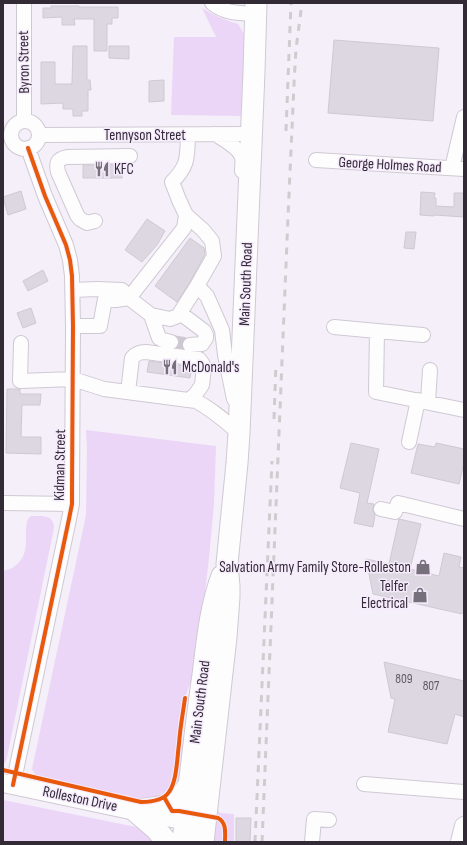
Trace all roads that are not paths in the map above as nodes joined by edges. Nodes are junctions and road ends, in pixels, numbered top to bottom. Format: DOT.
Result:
graph roads {
  1 [pos="24,3"];
  2 [pos="212,3"];
  3 [pos="256,8"];
  4 [pos="464,117"];
  5 [pos="24,121"];
  6 [pos="188,134"];
  7 [pos="215,134"];
  8 [pos="252,134"];
  9 [pos="7,136"];
  10 [pos="39,136"];
  11 [pos="28,148"];
  12 [pos="130,156"];
  13 [pos="316,160"];
  14 [pos="458,169"];
  15 [pos="186,215"];
  16 [pos="95,221"];
  17 [pos="197,286"];
  18 [pos="73,290"];
  19 [pos="129,298"];
  20 [pos="180,313"];
  21 [pos="151,315"];
  22 [pos="244,316"];
  23 [pos="74,326"];
  24 [pos="334,327"];
  25 [pos="377,331"];
  26 [pos="423,336"];
  27 [pos="171,342"];
  28 [pos="21,343"];
  29 [pos="190,344"];
  30 [pos="430,370"];
  31 [pos="73,379"];
  32 [pos="128,392"];
  33 [pos="189,400"];
  34 [pos="423,401"];
  35 [pos="464,410"];
  36 [pos="239,433"];
  37 [pos="409,442"];
  38 [pos="3,504"];
  39 [pos="72,504"];
  40 [pos="381,509"];
  41 [pos="464,518"];
  42 [pos="227,564"];
  43 [pos="190,783"];
  44 [pos="8,784"];
  45 [pos="364,784"];
  46 [pos="464,792"];
  47 [pos="135,811"];
  48 [pos="329,820"];
  49 [pos="464,826"];
  50 [pos="197,829"];
  51 [pos="167,842"];
  52 [pos="184,842"];
  53 [pos="312,842"];
  54 [pos="460,842"];
  1 -- 5 [label="street, Byron Street"];
  2 -- 3 [label="street"];
  3 -- 8 [label="highway, Main South Road"];
  4 -- 14 [label="street"];
  5 -- 9 [label="street"];
  5 -- 10 [label="street"];
  6 -- 7 [label="street, Tennyson Street"];
  6 -- 10 [label="street, Tennyson Street"];
  6 -- 15 [label="street"];
  7 -- 8 [label="street, Tennyson Street"];
  7 -- 22 [label="street"];
  8 -- 22 [label="highway, Main South Road"];
  9 -- 11 [label="street"];
  10 -- 11 [label="street"];
  11 -- 18 [label="street, Kidman Street"];
  12 -- 16 [label="street"];
  13 -- 14 [label="street, George Holmes Road"];
  15 -- 17 [label="street"];
  15 -- 19 [label="street"];
  17 -- 20 [label="street"];
  17 -- 36 [label="street"];
  18 -- 19 [label="street"];
  18 -- 23 [label="street, Kidman Street"];
  19 -- 21 [label="street"];
  19 -- 23 [label="street"];
  20 -- 21 [label="street"];
  20 -- 29 [label="street"];
  21 -- 27 [label="street"];
  22 -- 36 [label="highway, Main South Road"];
  23 -- 31 [label="street, Kidman Street"];
  24 -- 25 [label="street"];
  25 -- 26 [label="street"];
  25 -- 34 [label="street"];
  28 -- 31 [label="street"];
  30 -- 34 [label="street"];
  31 -- 32 [label="street"];
  31 -- 39 [label="street, Kidman Street"];
  32 -- 33 [label="street"];
  32 -- 33 [label="street"];
  33 -- 36 [label="street"];
  34 -- 35 [label="street"];
  34 -- 37 [label="street"];
  36 -- 42 [label="highway, Main South Road"];
  38 -- 39 [label="street"];
  39 -- 44 [label="street, Kidman Street"];
  40 -- 41 [label="street"];
  42 -- 43 [label="highway, Main South Road"];
  42 -- 50 [label="highway, Main South Road"];
  43 -- 47 [label="highway"];
  43 -- 50 [label="highway, Main South Road"];
  44 -- 47 [label="main road, Rolleston Drive"];
  45 -- 46 [label="street"];
  47 -- 50 [label="main road, Rolleston Drive"];
  47 -- 51 [label="highway"];
  48 -- 53 [label="street"];
  49 -- 54 [label="main road"];
  50 -- 52 [label="highway, Main South Road"];
}
